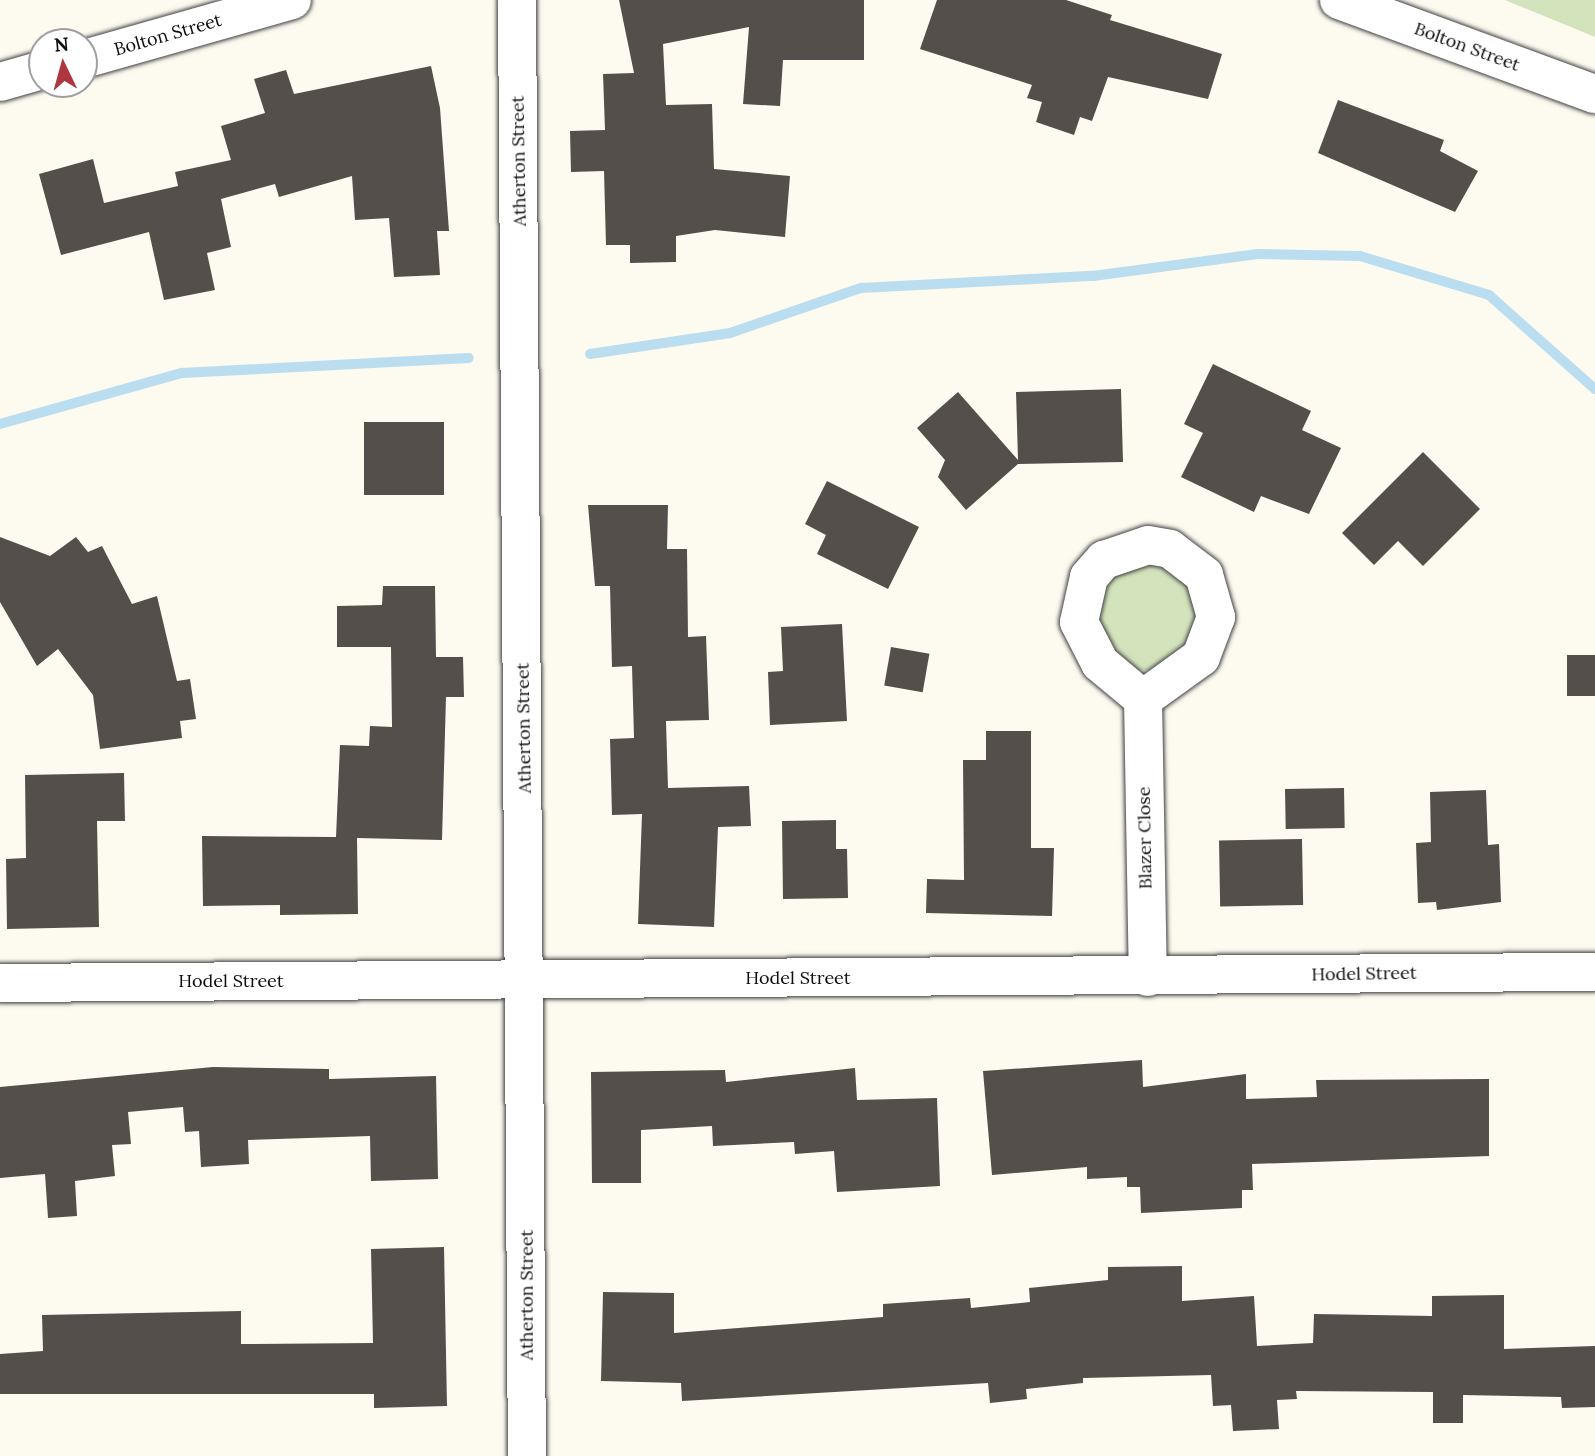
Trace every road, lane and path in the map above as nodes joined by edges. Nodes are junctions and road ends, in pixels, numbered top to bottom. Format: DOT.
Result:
graph roads {
  1 [pos="292,0"];
  2 [pos="517,0"];
  3 [pos="1339,0"];
  4 [pos="98,55"];
  5 [pos="28,74"];
  6 [pos="0,82"];
  7 [pos="1595,94"];
  8 [pos="1143,699"];
  9 [pos="1595,972"];
  10 [pos="1148,977"];
  11 [pos="527,979"];
  12 [pos="0,983"];
  13 [pos="527,1456"];
  1 -- 4 [label="street, Bolton Street"];
  2 -- 11 [label="street, Atherton Street"];
  3 -- 7 [label="street, Bolton Street"];
  5 -- 6 [label="street"];
  8 -- 10 [label="street, Blazer Close"];
  9 -- 10 [label="street, Hodel Street"];
  10 -- 11 [label="street, Hodel Street"];
  11 -- 12 [label="street, Hodel Street"];
  11 -- 13 [label="street, Atherton Street"];
}
